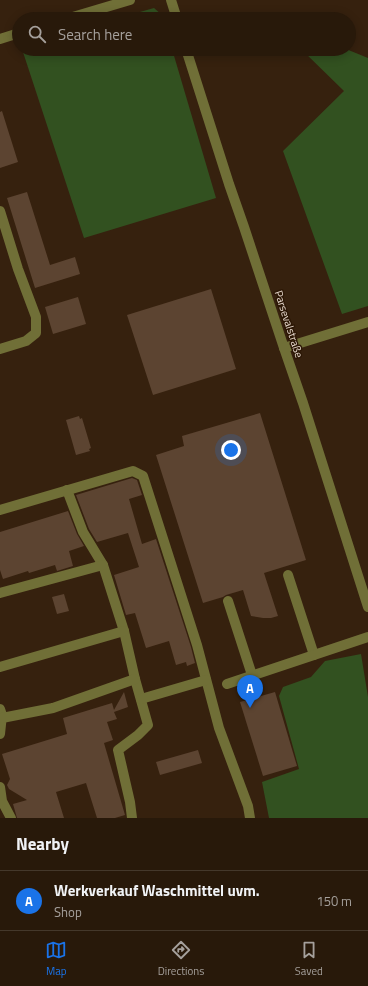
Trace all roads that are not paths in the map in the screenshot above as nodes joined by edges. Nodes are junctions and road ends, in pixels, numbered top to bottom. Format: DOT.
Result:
graph roads {
  1 [pos="130,0"];
  2 [pos="171,0"];
  3 [pos="90,12"];
  4 [pos="175,12"];
  5 [pos="12,35"];
  6 [pos="0,39"];
  7 [pos="188,56"];
  8 [pos="0,211"];
  9 [pos="368,322"];
  10 [pos="284,348"];
  11 [pos="0,349"];
  12 [pos="67,490"];
  13 [pos="0,510"];
  14 [pos="104,565"];
  15 [pos="288,575"];
  16 [pos="0,593"];
  17 [pos="228,601"];
  18 [pos="368,607"];
  19 [pos="124,631"];
  20 [pos="368,637"];
  21 [pos="314,655"];
  22 [pos="0,667"];
  23 [pos="252,676"];
  24 [pos="135,679"];
  25 [pos="206,680"];
  26 [pos="227,684"];
  27 [pos="140,699"];
  28 [pos="1,713"];
  29 [pos="0,734"];
  30 [pos="0,787"];
  31 [pos="11,818"];
  32 [pos="132,818"];
  33 [pos="250,818"];
  1 -- 3 [label="street"];
  2 -- 4 [label="street"];
  5 -- 6 [label="street"];
  7 -- 10 [label="street, Parsevalstraße"];
  8 -- 11 [label="street"];
  9 -- 10 [label="street"];
  10 -- 18 [label="street, Parsevalstraße"];
  12 -- 13 [label="street"];
  12 -- 14 [label="street"];
  12 -- 25 [label="street"];
  14 -- 16 [label="street"];
  14 -- 19 [label="street"];
  15 -- 21 [label="street"];
  17 -- 23 [label="street"];
  19 -- 22 [label="street"];
  19 -- 24 [label="street"];
  20 -- 21 [label="street"];
  21 -- 23 [label="street"];
  23 -- 26 [label="street"];
  24 -- 27 [label="street"];
  24 -- 28 [label="street"];
  25 -- 27 [label="street"];
  25 -- 33 [label="street"];
  27 -- 32 [label="street"];
  28 -- 29 [label="street"];
  30 -- 31 [label="street"];
}
